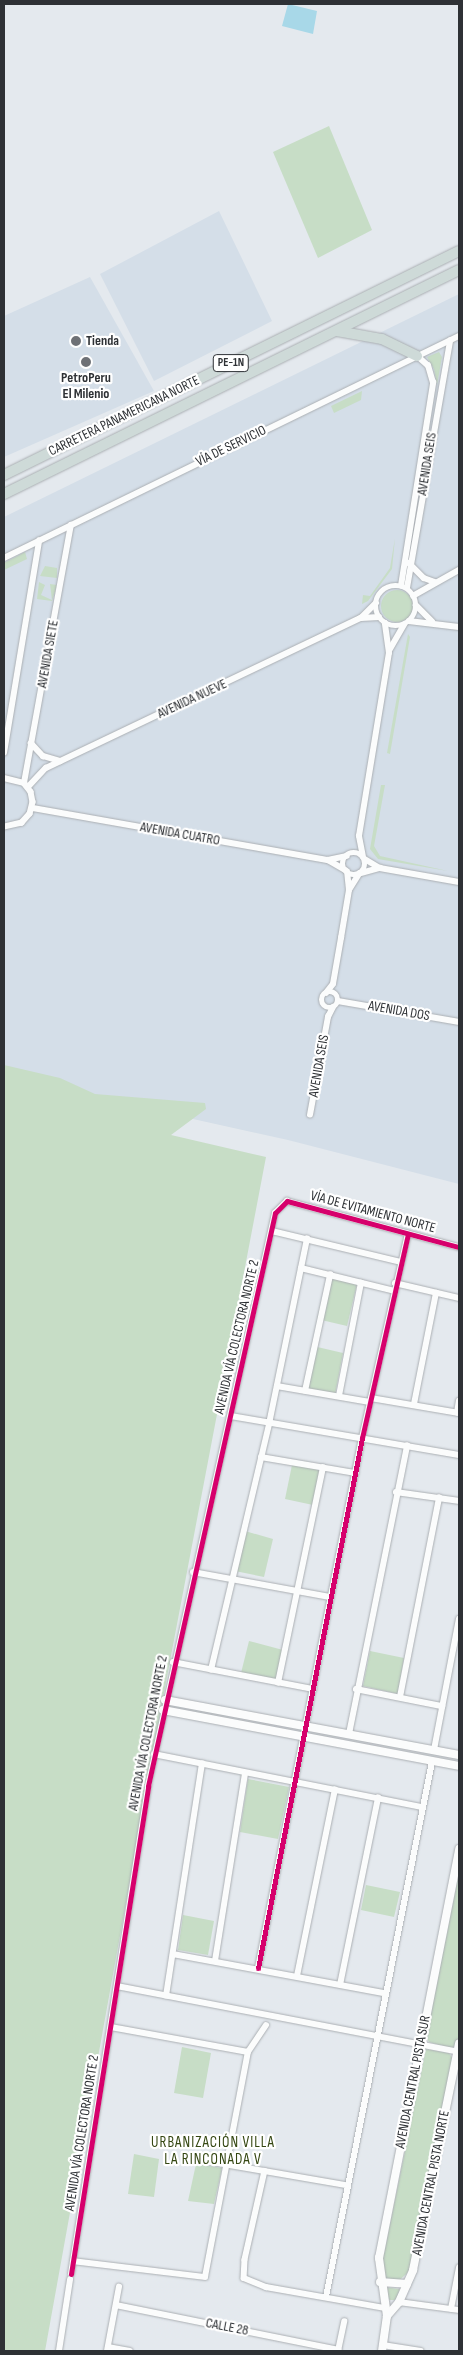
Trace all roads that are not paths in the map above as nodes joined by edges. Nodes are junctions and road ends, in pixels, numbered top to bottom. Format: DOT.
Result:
graph roads {
  1 [pos="459,251"];
  2 [pos="459,270"];
  3 [pos="336,331"];
  4 [pos="459,336"];
  5 [pos="450,341"];
  6 [pos="418,356"];
  7 [pos="238,360"];
  8 [pos="246,375"];
  9 [pos="4,475"];
  10 [pos="4,494"];
  11 [pos="71,525"];
  12 [pos="39,541"];
  13 [pos="4,558"];
  14 [pos="406,558"];
  15 [pos="410,565"];
  16 [pos="459,570"];
  17 [pos="435,582"];
  18 [pos="404,587"];
  19 [pos="413,596"];
  20 [pos="376,604"];
  21 [pos="416,604"];
  22 [pos="379,617"];
  23 [pos="361,618"];
  24 [pos="385,623"];
  25 [pos="406,623"];
  26 [pos="434,623"];
  27 [pos="459,627"];
  28 [pos="389,653"];
  29 [pos="31,743"];
  30 [pos="4,753"];
  31 [pos="60,762"];
  32 [pos="4,778"];
  33 [pos="26,785"];
  34 [pos="32,808"];
  35 [pos="4,826"];
  36 [pos="359,836"];
  37 [pos="347,855"];
  38 [pos="364,858"];
  39 [pos="328,860"];
  40 [pos="380,868"];
  41 [pos="346,871"];
  42 [pos="360,874"];
  43 [pos="459,882"];
  44 [pos="349,890"];
  45 [pos="332,984"];
  46 [pos="326,993"];
  47 [pos="336,994"];
  48 [pos="338,1001"];
  49 [pos="326,1006"];
  50 [pos="333,1007"];
  51 [pos="328,1017"];
  52 [pos="459,1022"];
  53 [pos="310,1115"];
  54 [pos="282,1204"];
  55 [pos="272,1231"];
  56 [pos="408,1234"];
  57 [pos="308,1239"];
  58 [pos="459,1247"];
  59 [pos="401,1262"];
  60 [pos="302,1268"];
  61 [pos="330,1275"];
  62 [pos="361,1283"];
  63 [pos="395,1283"];
  64 [pos="395,1291"];
  65 [pos="436,1293"];
  66 [pos="459,1298"];
  67 [pos="277,1386"];
  68 [pos="305,1391"];
  69 [pos="339,1396"];
  70 [pos="371,1400"];
  71 [pos="459,1401"];
  72 [pos="414,1404"];
  73 [pos="458,1413"];
  74 [pos="231,1416"];
  75 [pos="269,1424"];
  76 [pos="362,1438"];
  77 [pos="406,1446"];
  78 [pos="459,1455"];
  79 [pos="261,1457"];
  80 [pos="323,1468"];
  81 [pos="356,1473"];
  82 [pos="396,1492"];
  83 [pos="439,1498"];
  84 [pos="459,1501"];
  85 [pos="193,1572"];
  86 [pos="231,1580"];
  87 [pos="297,1592"];
  88 [pos="330,1597"];
  89 [pos="459,1619"];
  90 [pos="173,1662"];
  91 [pos="211,1670"];
  92 [pos="278,1683"];
  93 [pos="312,1689"];
  94 [pos="356,1689"];
  95 [pos="400,1697"];
  96 [pos="165,1700"];
  97 [pos="442,1706"];
  98 [pos="163,1710"];
  99 [pos="307,1726"];
  100 [pos="349,1734"];
  101 [pos="305,1737"];
  102 [pos="434,1750"];
  103 [pos="154,1754"];
  104 [pos="459,1755"];
  105 [pos="432,1762"];
  106 [pos="202,1764"];
  107 [pos="459,1766"];
  108 [pos="245,1773"];
  109 [pos="295,1782"];
  110 [pos="335,1790"];
  111 [pos="378,1798"];
  112 [pos="422,1807"];
  113 [pos="459,1849"];
  114 [pos="173,1954"];
  115 [pos="215,1961"];
  116 [pos="258,1968"];
  117 [pos="298,1976"];
  118 [pos="340,1985"];
  119 [pos="117,1986"];
  120 [pos="384,1993"];
  121 [pos="166,1996"];
  122 [pos="266,2025"];
  123 [pos="110,2026"];
  124 [pos="376,2034"];
  125 [pos="420,2044"];
  126 [pos="459,2049"];
  127 [pos="248,2052"];
  128 [pos="195,2160"];
  129 [pos="227,2165"];
  130 [pos="265,2171"];
  131 [pos="346,2185"];
  132 [pos="73,2261"];
  133 [pos="459,2271"];
  134 [pos="380,2282"];
  135 [pos="407,2284"];
  136 [pos="119,2288"];
  137 [pos="326,2296"];
  138 [pos="399,2302"];
  139 [pos="116,2305"];
  140 [pos="451,2309"];
  141 [pos="459,2310"];
  142 [pos="386,2312"];
  143 [pos="344,2322"];
  144 [pos="382,2348"];
  145 [pos="108,2349"];
  146 [pos="338,2350"];
  147 [pos="59,2351"];
  148 [pos="130,2351"];
  149 [pos="421,2351"];
  1 -- 7 [label="highway, CARRETERA PANAMERICANA NORTE / PE-1N"];
  2 -- 3 [label="highway, CARRETERA PANAMERICANA NORTE / PE-1N"];
  3 -- 6 [label="highway"];
  3 -- 8 [label="highway, CARRETERA PANAMERICANA NORTE / PE-1N"];
  4 -- 5 [label="street, VÍA DE SERVICIO"];
  5 -- 6 [label="street, VÍA DE SERVICIO"];
  5 -- 15 [label="street, AVENIDA SEIS"];
  6 -- 11 [label="street, VÍA DE SERVICIO"];
  6 -- 14 [label="street, AVENIDA SEIS"];
  7 -- 8 [label="highway"];
  7 -- 9 [label="highway, CARRETERA PANAMERICANA NORTE / PE-1N"];
  8 -- 10 [label="highway, CARRETERA PANAMERICANA NORTE / PE-1N"];
  11 -- 12 [label="street, VÍA DE SERVICIO"];
  11 -- 29 [label="street, AVENIDA SIETE"];
  12 -- 13 [label="street, VÍA DE SERVICIO"];
  12 -- 30 [label="street, AVENIDA SIETE"];
  14 -- 15 [label="street"];
  14 -- 18 [label="street, AVENIDA SEIS"];
  15 -- 17 [label="street"];
  15 -- 18 [label="street, AVENIDA SEIS"];
  16 -- 17 [label="street"];
  17 -- 19 [label="street"];
  18 -- 19 [label="street"];
  18 -- 20 [label="street"];
  19 -- 21 [label="street"];
  20 -- 22 [label="street"];
  20 -- 23 [label="street, AVENIDA NUEVE"];
  21 -- 25 [label="street"];
  21 -- 26 [label="street"];
  22 -- 23 [label="street, AVENIDA NUEVE"];
  22 -- 24 [label="street"];
  23 -- 31 [label="street, AVENIDA NUEVE"];
  24 -- 25 [label="street"];
  24 -- 28 [label="street"];
  25 -- 26 [label="street"];
  25 -- 28 [label="street"];
  26 -- 27 [label="street"];
  28 -- 36 [label="street"];
  29 -- 31 [label="street"];
  29 -- 33 [label="street, AVENIDA SIETE"];
  31 -- 33 [label="street, AVENIDA NUEVE"];
  32 -- 33 [label="street"];
  33 -- 34 [label="street"];
  34 -- 35 [label="street"];
  34 -- 39 [label="street, AVENIDA CUATRO"];
  36 -- 37 [label="street"];
  36 -- 38 [label="street"];
  37 -- 38 [label="street"];
  37 -- 39 [label="street, AVENIDA CUATRO"];
  37 -- 41 [label="street"];
  38 -- 40 [label="street"];
  38 -- 42 [label="street"];
  39 -- 41 [label="street, AVENIDA CUATRO"];
  40 -- 42 [label="street"];
  40 -- 43 [label="street"];
  41 -- 42 [label="street"];
  41 -- 44 [label="street"];
  42 -- 44 [label="street"];
  44 -- 45 [label="street"];
  45 -- 46 [label="street"];
  45 -- 47 [label="street"];
  46 -- 47 [label="street"];
  46 -- 49 [label="street"];
  47 -- 48 [label="street"];
  48 -- 50 [label="street"];
  48 -- 52 [label="street, AVENIDA DOS"];
  49 -- 50 [label="street"];
  49 -- 51 [label="street"];
  50 -- 51 [label="street"];
  51 -- 53 [label="street, AVENIDA SEIS"];
  54 -- 55 [label="street, AVENIDA VÍA COLECTORA NORTE 2"];
  54 -- 56 [label="street, VÍA DE EVITAMIENTO NORTE"];
  55 -- 57 [label="street"];
  55 -- 74 [label="street, AVENIDA VÍA COLECTORA NORTE 2"];
  56 -- 58 [label="street, VÍA DE EVITAMIENTO NORTE"];
  56 -- 59 [label="street"];
  57 -- 59 [label="street"];
  57 -- 60 [label="street"];
  59 -- 63 [label="street"];
  60 -- 61 [label="street"];
  60 -- 67 [label="street"];
  61 -- 62 [label="street"];
  61 -- 68 [label="street"];
  62 -- 64 [label="street"];
  62 -- 69 [label="street"];
  63 -- 64 [label="street"];
  63 -- 65 [label="street"];
  64 -- 70 [label="street"];
  65 -- 66 [label="street"];
  65 -- 72 [label="street"];
  67 -- 68 [label="street"];
  67 -- 75 [label="street"];
  68 -- 69 [label="street"];
  69 -- 70 [label="street"];
  70 -- 72 [label="street"];
  70 -- 76 [label="street"];
  71 -- 73 [label="street"];
  72 -- 73 [label="street"];
  74 -- 75 [label="street"];
  74 -- 85 [label="street, AVENIDA VÍA COLECTORA NORTE 2"];
  75 -- 76 [label="street"];
  75 -- 79 [label="street"];
  76 -- 77 [label="street"];
  76 -- 81 [label="street"];
  77 -- 78 [label="street"];
  77 -- 82 [label="street"];
  79 -- 80 [label="street"];
  79 -- 86 [label="street"];
  80 -- 81 [label="street"];
  80 -- 87 [label="street"];
  81 -- 88 [label="street"];
  82 -- 83 [label="street"];
  82 -- 94 [label="street"];
  83 -- 84 [label="street"];
  83 -- 95 [label="street"];
  85 -- 86 [label="street"];
  85 -- 90 [label="street, AVENIDA VÍA COLECTORA NORTE 2"];
  86 -- 87 [label="street"];
  86 -- 91 [label="street"];
  87 -- 88 [label="street"];
  87 -- 92 [label="street"];
  88 -- 93 [label="street"];
  89 -- 97 [label="street"];
  90 -- 91 [label="street"];
  90 -- 96 [label="street, AVENIDA VÍA COLECTORA NORTE 2"];
  91 -- 92 [label="street"];
  92 -- 93 [label="street"];
  93 -- 99 [label="street"];
  94 -- 95 [label="street"];
  94 -- 100 [label="street"];
  95 -- 97 [label="street"];
  96 -- 98 [label="street, AVENIDA VÍA COLECTORA NORTE 2"];
  96 -- 99 [label="street"];
  97 -- 102 [label="street"];
  98 -- 101 [label="street"];
  98 -- 103 [label="street, AVENIDA VÍA COLECTORA NORTE 2"];
  99 -- 100 [label="street"];
  99 -- 101 [label="street"];
  100 -- 102 [label="street"];
  101 -- 105 [label="street"];
  101 -- 109 [label="street"];
  102 -- 104 [label="street"];
  103 -- 106 [label="street"];
  103 -- 119 [label="street, AVENIDA VÍA COLECTORA NORTE 2"];
  105 -- 107 [label="street"];
  105 -- 112 [label="street"];
  106 -- 108 [label="street"];
  106 -- 114 [label="street"];
  108 -- 109 [label="street"];
  108 -- 115 [label="street"];
  109 -- 110 [label="street"];
  109 -- 116 [label="street"];
  110 -- 111 [label="street"];
  110 -- 117 [label="street"];
  111 -- 112 [label="street"];
  111 -- 118 [label="street"];
  112 -- 120 [label="street"];
  113 -- 125 [label="street, AVENIDA CENTRAL PISTA SUR"];
  114 -- 115 [label="street"];
  114 -- 121 [label="street"];
  115 -- 116 [label="street"];
  116 -- 117 [label="street"];
  117 -- 118 [label="street"];
  118 -- 120 [label="street"];
  119 -- 121 [label="street"];
  119 -- 123 [label="street, AVENIDA VÍA COLECTORA NORTE 2"];
  120 -- 124 [label="street"];
  121 -- 124 [label="street"];
  122 -- 127 [label="street"];
  123 -- 127 [label="street"];
  123 -- 132 [label="street, AVENIDA VÍA COLECTORA NORTE 2"];
  124 -- 125 [label="street"];
  124 -- 131 [label="street"];
  125 -- 126 [label="street"];
  125 -- 134 [label="street, AVENIDA CENTRAL PISTA SUR"];
  126 -- 135 [label="street, AVENIDA CENTRAL PISTA NORTE"];
  127 -- 129 [label="street"];
  128 -- 129 [label="street"];
  129 -- 130 [label="street"];
  129 -- 132 [label="street"];
  130 -- 131 [label="street"];
  130 -- 137 [label="street"];
  131 -- 137 [label="street"];
  132 -- 147 [label="street, AVENIDA VÍA COLECTORA NORTE 2"];
  133 -- 140 [label="street"];
  134 -- 135 [label="street"];
  134 -- 142 [label="street, AVENIDA CENTRAL PISTA SUR"];
  135 -- 138 [label="street, AVENIDA CENTRAL PISTA NORTE"];
  136 -- 139 [label="street"];
  137 -- 142 [label="street"];
  138 -- 140 [label="street"];
  138 -- 142 [label="street, AVENIDA CENTRAL PISTA NORTE"];
  139 -- 145 [label="street"];
  139 -- 146 [label="street, CALLE 28"];
  140 -- 141 [label="street"];
  142 -- 144 [label="street"];
  143 -- 146 [label="street"];
  144 -- 149 [label="street"];
  145 -- 148 [label="street"];
}
